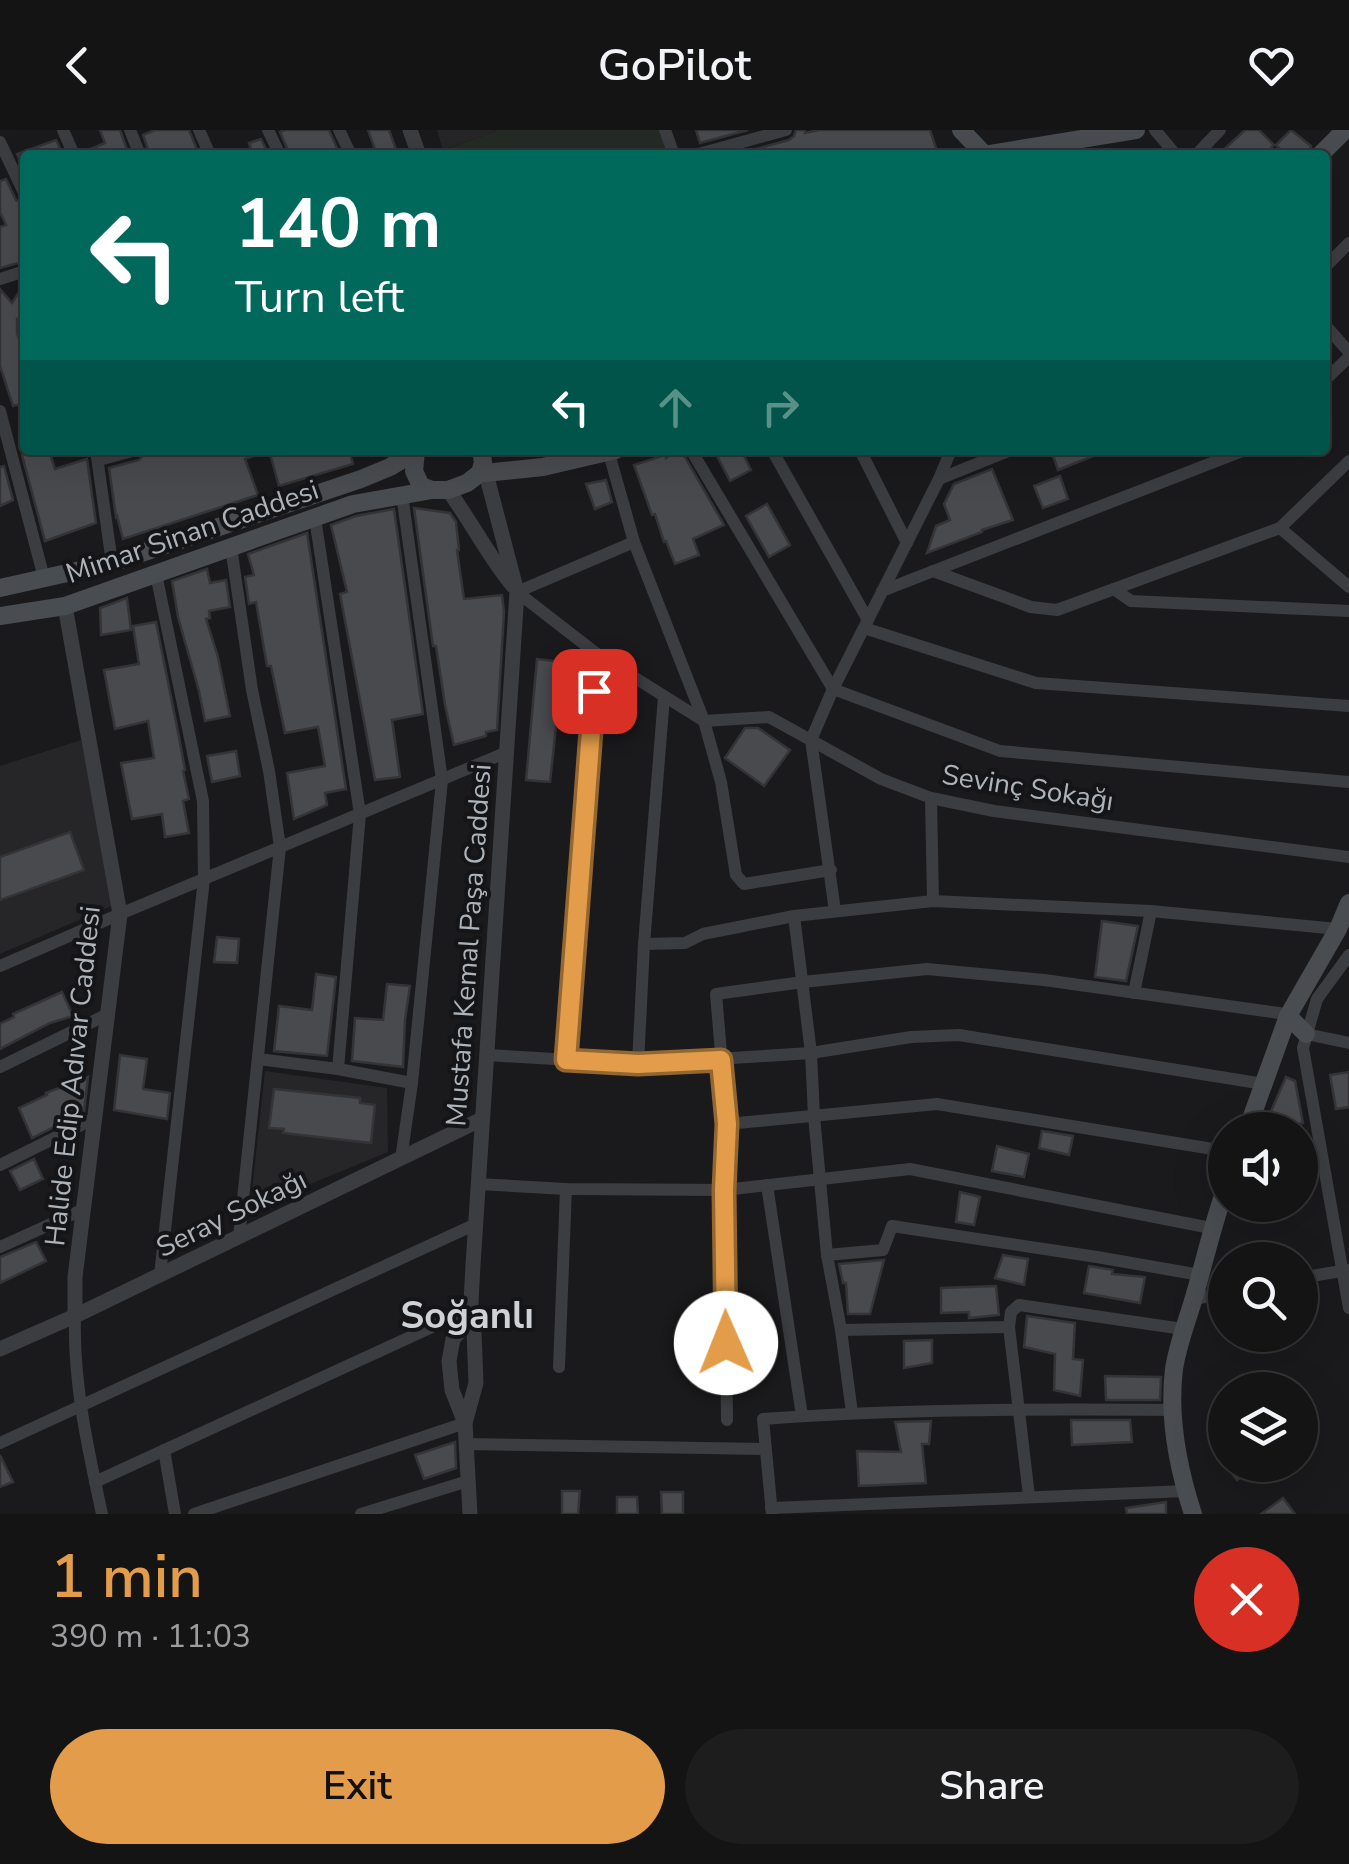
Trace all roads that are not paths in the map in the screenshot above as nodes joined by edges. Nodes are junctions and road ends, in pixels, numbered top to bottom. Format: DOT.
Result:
graph roads {
  1 [pos="786,130"];
  2 [pos="961,130"];
  3 [pos="1136,130"];
  4 [pos="1155,130"];
  5 [pos="1220,130"];
  6 [pos="1345,130"];
  7 [pos="0,142"];
  8 [pos="712,150"];
  9 [pos="979,150"];
  10 [pos="1050,150"];
  11 [pos="1172,150"];
  12 [pos="1201,150"];
  13 [pos="1325,150"];
  14 [pos="20,184"];
  15 [pos="1349,244"];
  16 [pos="1330,262"];
  17 [pos="1330,331"];
  18 [pos="1349,354"];
  19 [pos="1330,375"];
  20 [pos="0,411"];
  21 [pos="98,455"];
  22 [pos="409,455"];
  23 [pos="416,455"];
  24 [pos="594,455"];
  25 [pos="612,455"];
  26 [pos="694,455"];
  27 [pos="775,455"];
  28 [pos="863,455"];
  29 [pos="950,455"];
  30 [pos="999,455"];
  31 [pos="1232,455"];
  32 [pos="1349,461"];
  33 [pos="483,462"];
  34 [pos="939,479"];
  35 [pos="440,490"];
  36 [pos="402,495"];
  37 [pos="315,518"];
  38 [pos="1280,528"];
  39 [pos="634,542"];
  40 [pos="907,542"];
  41 [pos="231,547"];
  42 [pos="112,563"];
  43 [pos="933,571"];
  44 [pos="156,574"];
  45 [pos="44,578"];
  46 [pos="1346,578"];
  47 [pos="0,588"];
  48 [pos="1114,589"];
  49 [pos="882,591"];
  50 [pos="517,592"];
  51 [pos="65,606"];
  52 [pos="1349,611"];
  53 [pos="0,616"];
  54 [pos="866,624"];
  55 [pos="597,654"];
  56 [pos="833,690"];
  57 [pos="664,697"];
  58 [pos="1349,706"];
  59 [pos="704,721"];
  60 [pos="811,740"];
  61 [pos="505,753"];
  62 [pos="442,780"];
  63 [pos="1349,782"];
  64 [pos="931,798"];
  65 [pos="360,814"];
  66 [pos="280,847"];
  67 [pos="1349,857"];
  68 [pos="830,870"];
  69 [pos="204,879"];
  70 [pos="933,901"];
  71 [pos="1349,904"];
  72 [pos="835,911"];
  73 [pos="1151,911"];
  74 [pos="120,914"];
  75 [pos="794,916"];
  76 [pos="1338,930"];
  77 [pos="644,944"];
  78 [pos="1349,956"];
  79 [pos="0,966"];
  80 [pos="803,982"];
  81 [pos="1134,993"];
  82 [pos="108,1014"];
  83 [pos="1288,1016"];
  84 [pos="1306,1034"];
  85 [pos="1349,1043"];
  86 [pos="811,1053"];
  87 [pos="487,1055"];
  88 [pos="258,1059"];
  89 [pos="566,1060"];
  90 [pos="721,1060"];
  91 [pos="638,1064"];
  92 [pos="0,1067"];
  93 [pos="338,1069"];
  94 [pos="412,1083"];
  95 [pos="1264,1084"];
  96 [pos="1254,1112"];
  97 [pos="814,1116"];
  98 [pos="95,1118"];
  99 [pos="482,1120"];
  100 [pos="727,1124"];
  101 [pos="1208,1148"];
  102 [pos="400,1159"];
  103 [pos="0,1165"];
  104 [pos="819,1178"];
  105 [pos="478,1184"];
  106 [pos="767,1184"];
  107 [pos="566,1189"];
  108 [pos="724,1190"];
  109 [pos="84,1209"];
  110 [pos="1213,1222"];
  111 [pos="476,1224"];
  112 [pos="1211,1228"];
  113 [pos="238,1237"];
  114 [pos="0,1247"];
  115 [pos="827,1255"];
  116 [pos="1346,1270"];
  117 [pos="160,1274"];
  118 [pos="1200,1275"];
  119 [pos="1318,1275"];
  120 [pos="1208,1296"];
  121 [pos="1194,1299"];
  122 [pos="1349,1308"];
  123 [pos="471,1315"];
  124 [pos="74,1316"];
  125 [pos="1009,1328"];
  126 [pos="1183,1328"];
  127 [pos="842,1330"];
  128 [pos="0,1349"];
  129 [pos="559,1368"];
  130 [pos="82,1407"];
  131 [pos="1020,1409"];
  132 [pos="1172,1410"];
  133 [pos="852,1413"];
  134 [pos="802,1416"];
  135 [pos="727,1420"];
  136 [pos="464,1424"];
  137 [pos="0,1443"];
  138 [pos="467,1444"];
  139 [pos="766,1449"];
  140 [pos="164,1450"];
  141 [pos="468,1481"];
  142 [pos="96,1482"];
  143 [pos="1186,1491"];
  144 [pos="1029,1496"];
  145 [pos="102,1511"];
  146 [pos="772,1511"];
  147 [pos="87,1514"];
  148 [pos="175,1514"];
  149 [pos="194,1514"];
  150 [pos="361,1514"];
  151 [pos="470,1514"];
  152 [pos="1193,1514"];
  1 -- 8 [label="street"];
  2 -- 9 [label="main road"];
  3 -- 10 [label="main road"];
  4 -- 11 [label="street"];
  5 -- 12 [label="street"];
  6 -- 13 [label="main road"];
  7 -- 14 [label="street"];
  15 -- 16 [label="street"];
  17 -- 18 [label="street"];
  18 -- 19 [label="street"];
  20 -- 45 [label="street"];
  21 -- 42 [label="street"];
  22 -- 42 [label="main road, Mimar Sinan Caddesi"];
  23 -- 35 [label="main road"];
  24 -- 33 [label="main road"];
  25 -- 39 [label="street"];
  26 -- 56 [label="street"];
  27 -- 54 [label="street"];
  28 -- 40 [label="street"];
  29 -- 34 [label="street"];
  30 -- 34 [label="street"];
  31 -- 43 [label="street"];
  32 -- 38 [label="street"];
  33 -- 35 [label="main road"];
  33 -- 50 [label="street, Mustafa Kemal Paşa Caddesi"];
  34 -- 40 [label="street"];
  35 -- 36 [label="main road, Mimar Sinan Caddesi"];
  35 -- 50 [label="street"];
  36 -- 37 [label="main road, Mimar Sinan Caddesi"];
  36 -- 62 [label="street"];
  37 -- 41 [label="main road, Mimar Sinan Caddesi"];
  37 -- 65 [label="street"];
  38 -- 46 [label="street"];
  38 -- 48 [label="street"];
  39 -- 50 [label="street"];
  39 -- 59 [label="street"];
  40 -- 49 [label="street"];
  41 -- 44 [label="main road, Mimar Sinan Caddesi"];
  41 -- 66 [label="street"];
  42 -- 45 [label="main road, Mimar Sinan Caddesi"];
  43 -- 48 [label="street"];
  43 -- 49 [label="street"];
  44 -- 51 [label="main road, Mimar Sinan Caddesi"];
  44 -- 69 [label="street"];
  45 -- 47 [label="main road, Mimar Sinan Caddesi"];
  48 -- 52 [label="street"];
  49 -- 54 [label="street"];
  50 -- 55 [label="street"];
  50 -- 61 [label="street, Mustafa Kemal Paşa Caddesi"];
  51 -- 53 [label="main road, Mimar Sinan Caddesi"];
  51 -- 74 [label="street, Halide Edip Adıvar Caddesi"];
  54 -- 56 [label="street"];
  54 -- 58 [label="street"];
  55 -- 57 [label="street"];
  55 -- 89 [label="street"];
  56 -- 60 [label="street"];
  56 -- 63 [label="street"];
  57 -- 59 [label="street"];
  57 -- 77 [label="street"];
  59 -- 60 [label="street, Sevinç Sokağı"];
  59 -- 68 [label="street"];
  60 -- 64 [label="street, Sevinç Sokağı"];
  60 -- 68 [label="street"];
  61 -- 62 [label="street"];
  61 -- 87 [label="street, Mustafa Kemal Paşa Caddesi"];
  62 -- 65 [label="street"];
  62 -- 94 [label="street"];
  64 -- 67 [label="street, Sevinç Sokağı"];
  64 -- 70 [label="street"];
  65 -- 66 [label="street"];
  65 -- 93 [label="street"];
  66 -- 69 [label="street"];
  66 -- 88 [label="street"];
  68 -- 72 [label="street"];
  69 -- 74 [label="street"];
  69 -- 117 [label="street"];
  70 -- 72 [label="street"];
  70 -- 73 [label="street"];
  71 -- 76 [label="main road"];
  72 -- 75 [label="street"];
  73 -- 76 [label="street"];
  73 -- 81 [label="street"];
  74 -- 79 [label="street"];
  74 -- 82 [label="street, Halide Edip Adıvar Caddesi"];
  75 -- 77 [label="street"];
  75 -- 80 [label="street"];
  76 -- 83 [label="main road"];
  77 -- 91 [label="street"];
  78 -- 84 [label="street"];
  80 -- 81 [label="street"];
  80 -- 86 [label="street"];
  80 -- 90 [label="street"];
  81 -- 83 [label="street"];
  82 -- 92 [label="street"];
  82 -- 98 [label="street, Halide Edip Adıvar Caddesi"];
  83 -- 84 [label="main road"];
  83 -- 95 [label="main road"];
  84 -- 85 [label="street"];
  84 -- 116 [label="street"];
  86 -- 90 [label="street"];
  86 -- 95 [label="street"];
  86 -- 97 [label="street"];
  87 -- 89 [label="street"];
  87 -- 99 [label="street, Mustafa Kemal Paşa Caddesi"];
  88 -- 93 [label="street"];
  88 -- 113 [label="street"];
  89 -- 91 [label="street"];
  90 -- 91 [label="street"];
  90 -- 100 [label="street"];
  93 -- 94 [label="street"];
  94 -- 102 [label="street"];
  95 -- 96 [label="main road"];
  97 -- 100 [label="street"];
  97 -- 101 [label="street"];
  97 -- 104 [label="street"];
  98 -- 103 [label="street"];
  98 -- 109 [label="street, Halide Edip Adıvar Caddesi"];
  99 -- 102 [label="street, Seray Sokağı"];
  99 -- 105 [label="street, Mustafa Kemal Paşa Caddesi"];
  100 -- 108 [label="street"];
  102 -- 113 [label="street, Seray Sokağı"];
  104 -- 106 [label="street"];
  104 -- 112 [label="street"];
  104 -- 115 [label="street"];
  105 -- 107 [label="street"];
  105 -- 111 [label="street, Mustafa Kemal Paşa Caddesi"];
  106 -- 108 [label="street"];
  106 -- 134 [label="street"];
  107 -- 108 [label="street"];
  107 -- 129 [label="street"];
  108 -- 135 [label="street"];
  109 -- 114 [label="street"];
  109 -- 124 [label="street, Halide Edip Adıvar Caddesi"];
  110 -- 112 [label="main road"];
  111 -- 123 [label="street, Mustafa Kemal Paşa Caddesi"];
  111 -- 130 [label="street"];
  112 -- 118 [label="main road"];
  113 -- 117 [label="street, Seray Sokağı"];
  115 -- 118 [label="street"];
  115 -- 127 [label="street"];
  116 -- 119 [label="street"];
  116 -- 122 [label="street"];
  117 -- 124 [label="street, Seray Sokağı"];
  118 -- 121 [label="main road"];
  120 -- 121 [label="street"];
  121 -- 126 [label="main road"];
  123 -- 136 [label="street, Mustafa Kemal Paşa Caddesi"];
  123 -- 136 [label="street"];
  123 -- 140 [label="street"];
  124 -- 128 [label="street, Seray Sokağı"];
  124 -- 130 [label="street"];
  125 -- 126 [label="street"];
  125 -- 127 [label="street"];
  125 -- 131 [label="street"];
  126 -- 132 [label="main road"];
  127 -- 133 [label="street"];
  130 -- 137 [label="street"];
  130 -- 142 [label="street"];
  131 -- 132 [label="street"];
  131 -- 133 [label="street"];
  131 -- 144 [label="street"];
  132 -- 143 [label="main road"];
  133 -- 134 [label="street"];
  134 -- 139 [label="street"];
  136 -- 138 [label="street"];
  136 -- 149 [label="street"];
  138 -- 139 [label="street"];
  138 -- 141 [label="street"];
  139 -- 146 [label="street"];
  140 -- 142 [label="street"];
  140 -- 148 [label="street"];
  141 -- 150 [label="street"];
  141 -- 151 [label="street"];
  142 -- 145 [label="street"];
  143 -- 144 [label="street"];
  143 -- 152 [label="main road"];
  144 -- 146 [label="street"];
  145 -- 147 [label="street"];
}
